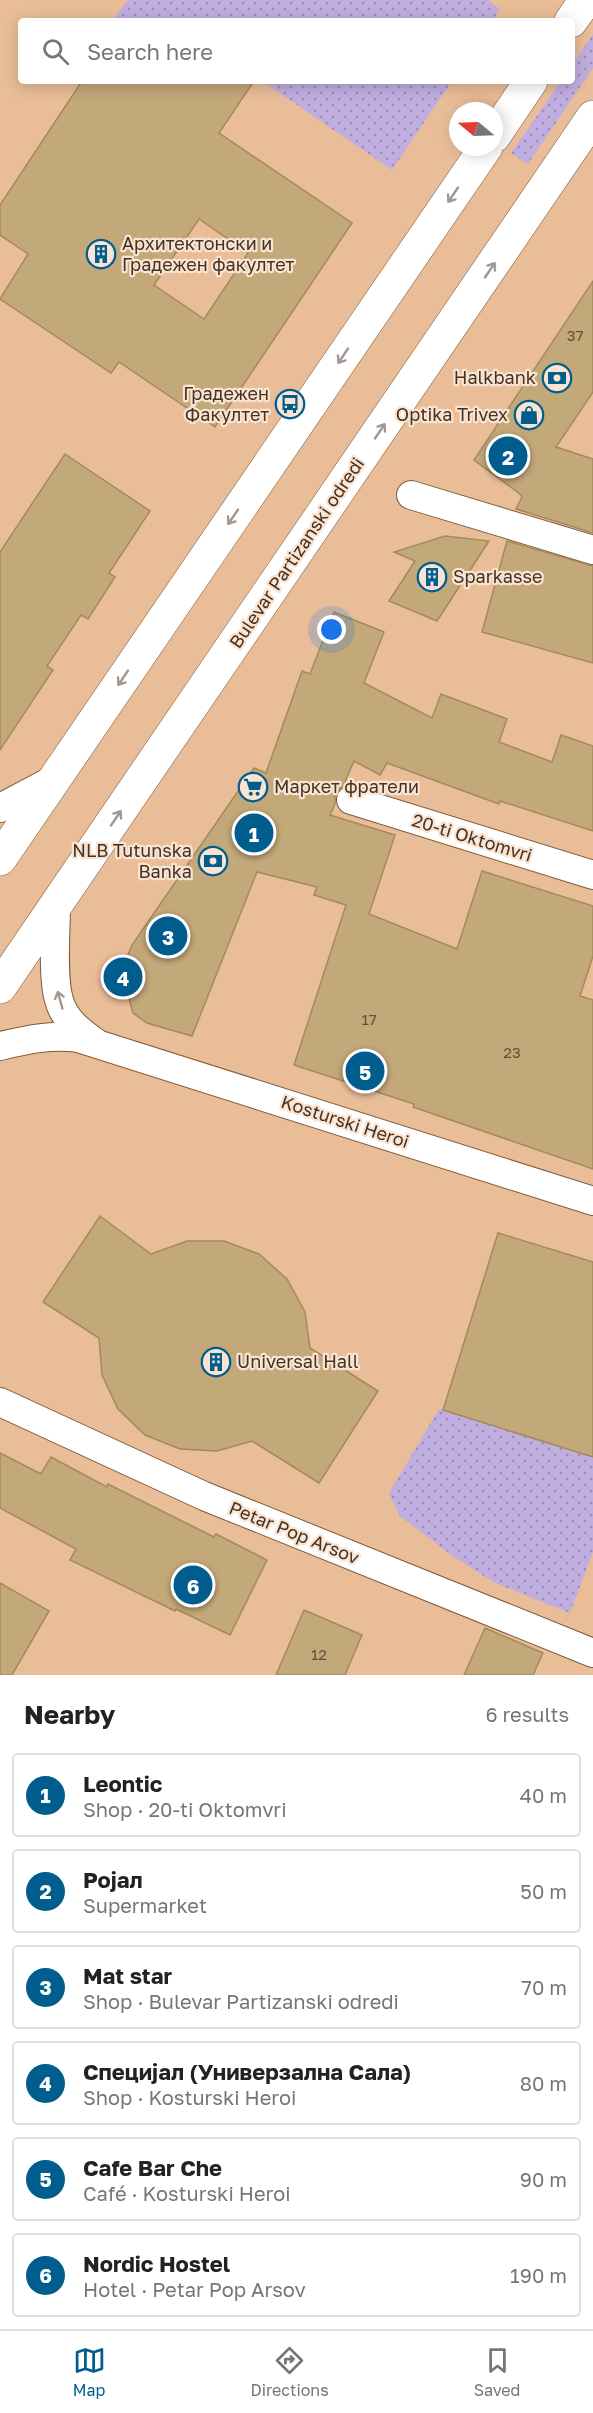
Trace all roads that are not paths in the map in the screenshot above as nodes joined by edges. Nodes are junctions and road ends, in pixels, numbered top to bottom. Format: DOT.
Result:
graph roads {
  1 [pos="586,0"];
  2 [pos="573,18"];
  3 [pos="529,84"];
  4 [pos="593,117"];
  5 [pos="503,123"];
  6 [pos="480,156"];
  7 [pos="411,495"];
  8 [pos="593,550"];
  9 [pos="55,779"];
  10 [pos="351,800"];
  11 [pos="0,808"];
  12 [pos="0,859"];
  13 [pos="593,875"];
  14 [pos="57,905"];
  15 [pos="0,987"];
  16 [pos="96,1044"];
  17 [pos="0,1046"];
  18 [pos="593,1201"];
  19 [pos="0,1402"];
  20 [pos="589,1656"];
  1 -- 2 [label="street"];
  3 -- 5 [label="street"];
  14 -- 4 [label="street, Bulevar Partizanski odredi, one-way"];
  6 -- 9 [label="street, one-way"];
  7 -- 8 [label="street"];
  9 -- 11 [label="street"];
  9 -- 12 [label="street"];
  10 -- 13 [label="street, 20-ti Oktomvri"];
  14 -- 15 [label="street, Bulevar Partizanski odredi"];
  16 -- 14 [label="street, Kosturski Heroi, one-way"];
  16 -- 17 [label="street, Kosturski Heroi"];
  16 -- 18 [label="street, Kosturski Heroi"];
  19 -- 20 [label="street, Petar Pop Arsov"];
}
